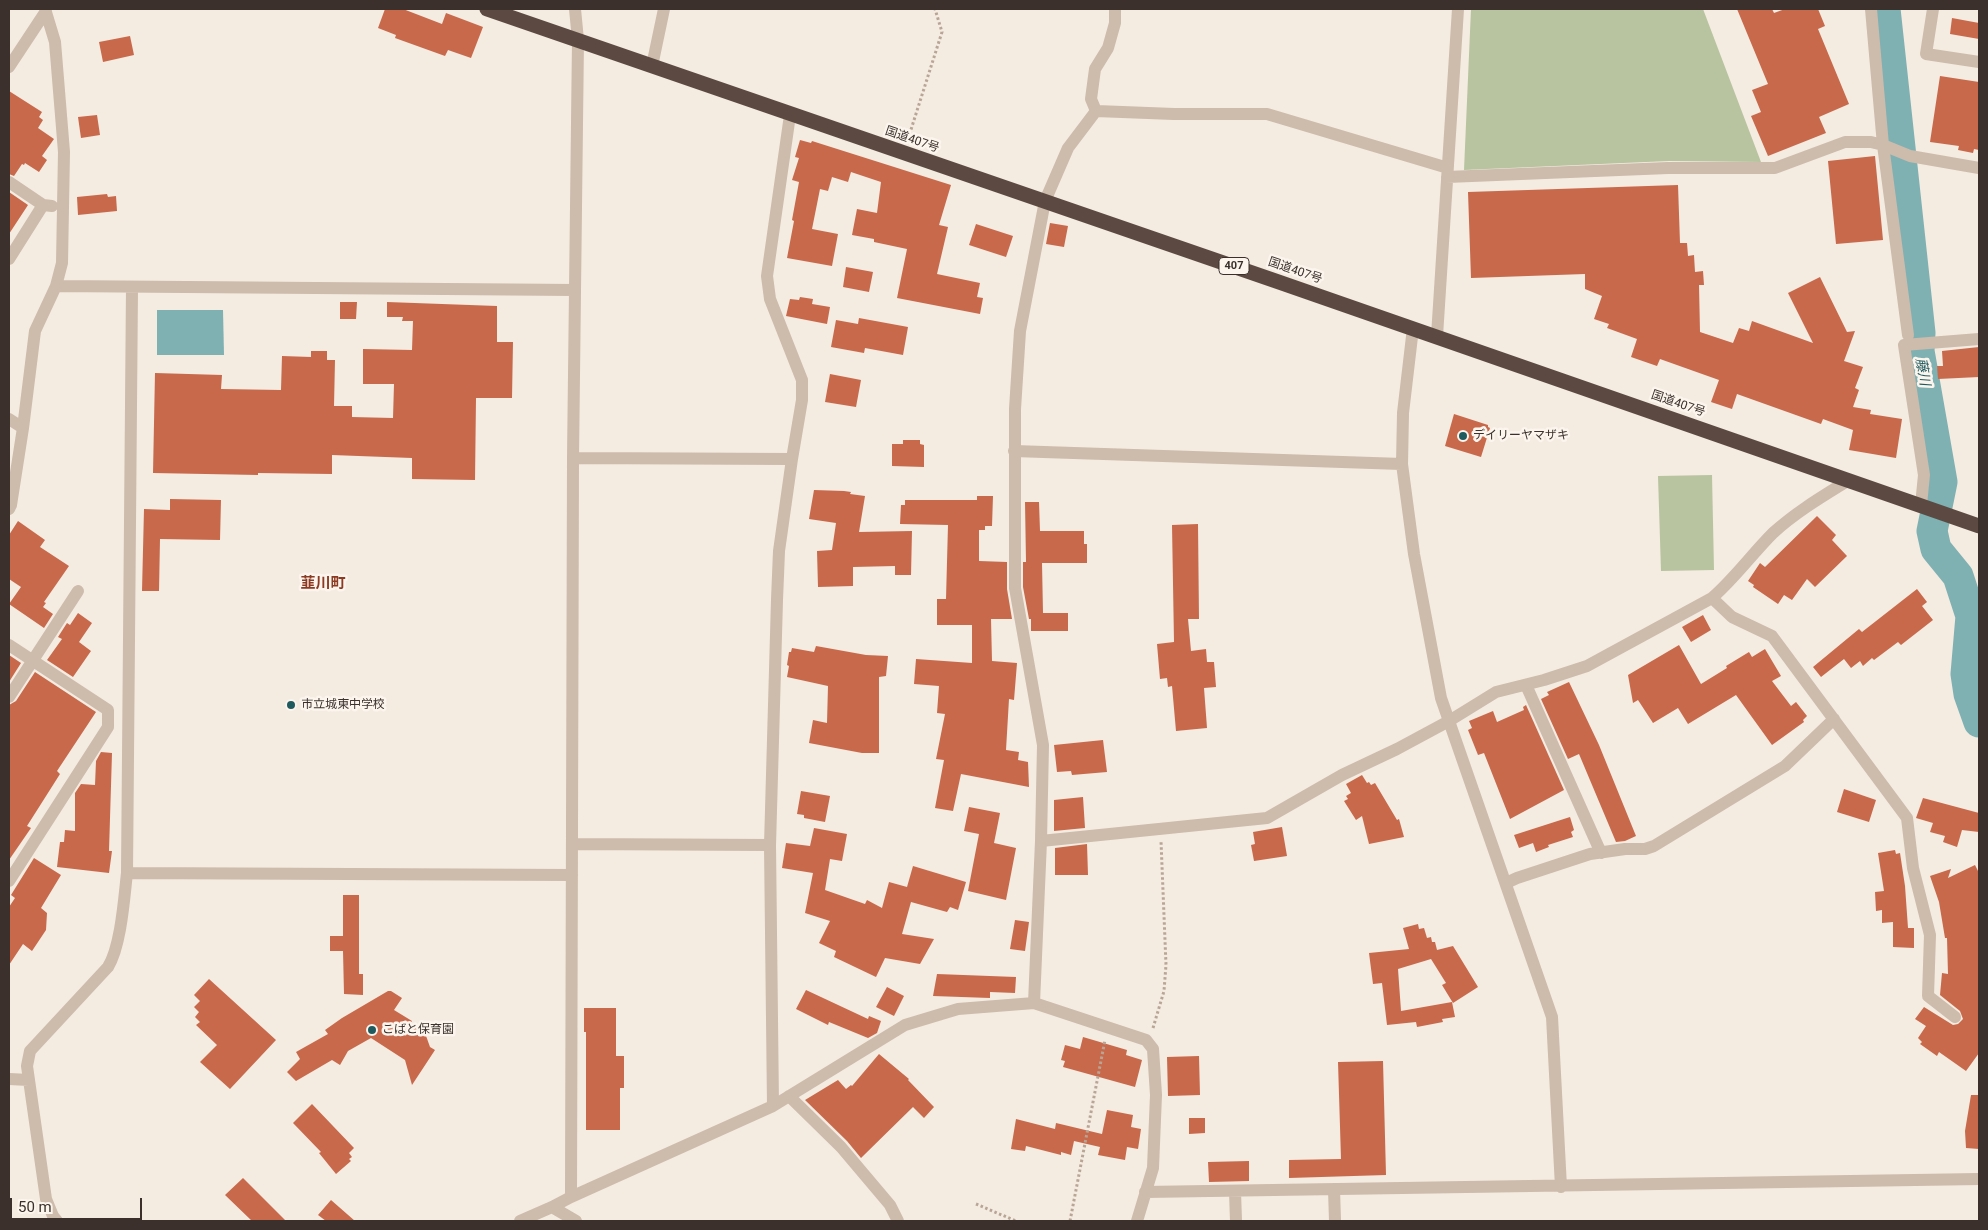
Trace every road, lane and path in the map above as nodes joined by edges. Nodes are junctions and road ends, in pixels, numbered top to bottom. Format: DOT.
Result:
graph roads {
  1 [pos="487,9"];
  2 [pos="575,9"];
  3 [pos="664,9"];
  4 [pos="935,9"];
  5 [pos="1115,9"];
  6 [pos="1458,9"];
  7 [pos="1871,9"];
  8 [pos="1933,9"];
  9 [pos="46,10"];
  10 [pos="578,40"];
  11 [pos="1979,62"];
  12 [pos="652,66"];
  13 [pos="9,67"];
  14 [pos="1096,112"];
  15 [pos="790,114"];
  16 [pos="1883,145"];
  17 [pos="904,153"];
  18 [pos="1979,168"];
  19 [pos="1448,173"];
  20 [pos="9,182"];
  21 [pos="1045,201"];
  22 [pos="43,205"];
  23 [pos="62,207"];
  24 [pos="9,258"];
  25 [pos="56,286"];
  26 [pos="132,288"];
  27 [pos="575,290"];
  28 [pos="1413,328"];
  29 [pos="1438,336"];
  30 [pos="1979,339"];
  31 [pos="1911,340"];
  32 [pos="9,419"];
  33 [pos="23,428"];
  34 [pos="1014,452"];
  35 [pos="573,458"];
  36 [pos="792,459"];
  37 [pos="1402,464"];
  38 [pos="1849,480"];
  39 [pos="1921,505"];
  40 [pos="9,509"];
  41 [pos="1979,526"];
  42 [pos="78,591"];
  43 [pos="1712,598"];
  44 [pos="9,645"];
  45 [pos="32,660"];
  46 [pos="1526,685"];
  47 [pos="9,697"];
  48 [pos="1834,719"];
  49 [pos="1449,721"];
  50 [pos="1161,829"];
  51 [pos="1041,841"];
  52 [pos="572,844"];
  53 [pos="770,844"];
  54 [pos="1601,853"];
  55 [pos="127,873"];
  56 [pos="572,874"];
  57 [pos="10,876"];
  58 [pos="1506,883"];
  59 [pos="1034,1003"];
  60 [pos="1955,1017"];
  61 [pos="1108,1027"];
  62 [pos="1146,1040"];
  63 [pos="9,1079"];
  64 [pos="29,1080"];
  65 [pos="789,1096"];
  66 [pos="773,1106"];
  67 [pos="1979,1179"];
  68 [pos="1561,1186"];
  69 [pos="1334,1189"];
  70 [pos="1235,1191"];
  71 [pos="1145,1192"];
  72 [pos="570,1197"];
  73 [pos="976,1204"];
  74 [pos="552,1207"];
  75 [pos="57,1221"];
  76 [pos="520,1221"];
  77 [pos="576,1221"];
  78 [pos="898,1221"];
  79 [pos="1016,1221"];
  80 [pos="1070,1221"];
  81 [pos="1137,1221"];
  82 [pos="1236,1221"];
  83 [pos="1335,1221"];
  1 -- 10 [label="highway, 国道407号 / 407"];
  2 -- 10 [label="street"];
  3 -- 12 [label="street"];
  4 -- 17 [label="path"];
  5 -- 14 [label="street"];
  6 -- 19 [label="street"];
  7 -- 16 [label="street"];
  8 -- 11 [label="street"];
  9 -- 13 [label="street"];
  9 -- 23 [label="street"];
  10 -- 12 [label="highway, 国道407号 / 407"];
  10 -- 27 [label="street"];
  12 -- 15 [label="highway, 国道407号 / 407"];
  14 -- 19 [label="street"];
  14 -- 21 [label="street"];
  15 -- 17 [label="highway, 国道407号 / 407"];
  15 -- 36 [label="street"];
  16 -- 18 [label="street"];
  16 -- 19 [label="street"];
  16 -- 31 [label="street"];
  17 -- 21 [label="highway, 国道407号 / 407"];
  19 -- 29 [label="street"];
  20 -- 22 [label="street"];
  21 -- 28 [label="highway, 国道407号 / 407"];
  21 -- 34 [label="street"];
  22 -- 23 [label="street"];
  22 -- 24 [label="street"];
  23 -- 25 [label="street"];
  25 -- 26 [label="street"];
  25 -- 33 [label="street"];
  26 -- 27 [label="street"];
  26 -- 55 [label="street"];
  27 -- 35 [label="street"];
  28 -- 29 [label="highway, 国道407号 / 407"];
  28 -- 37 [label="street"];
  29 -- 38 [label="highway, 国道407号 / 407"];
  30 -- 31 [label="street"];
  31 -- 39 [label="street"];
  32 -- 33 [label="street"];
  33 -- 40 [label="street"];
  34 -- 37 [label="street"];
  34 -- 51 [label="street"];
  35 -- 36 [label="street"];
  35 -- 52 [label="street"];
  36 -- 53 [label="street"];
  37 -- 49 [label="street"];
  38 -- 39 [label="highway, 国道407号 / 407"];
  38 -- 43 [label="street"];
  39 -- 41 [label="highway, 国道407号 / 407"];
  42 -- 45 [label="street"];
  43 -- 46 [label="street"];
  43 -- 48 [label="street"];
  44 -- 45 [label="street"];
  45 -- 47 [label="street"];
  45 -- 57 [label="street"];
  46 -- 49 [label="street"];
  46 -- 54 [label="street"];
  48 -- 54 [label="street"];
  48 -- 60 [label="street"];
  49 -- 50 [label="street"];
  49 -- 58 [label="street"];
  50 -- 51 [label="street"];
  50 -- 62 [label="path"];
  51 -- 59 [label="street"];
  52 -- 53 [label="street"];
  52 -- 56 [label="street"];
  53 -- 66 [label="street"];
  54 -- 58 [label="street"];
  55 -- 56 [label="street"];
  55 -- 64 [label="street"];
  56 -- 72 [label="street"];
  58 -- 68 [label="street"];
  59 -- 61 [label="street"];
  59 -- 65 [label="street"];
  61 -- 62 [label="street"];
  61 -- 80 [label="path"];
  62 -- 71 [label="street"];
  63 -- 64 [label="street"];
  64 -- 75 [label="street"];
  65 -- 66 [label="street"];
  65 -- 78 [label="street"];
  66 -- 72 [label="street"];
  67 -- 68 [label="street"];
  68 -- 69 [label="street"];
  69 -- 70 [label="street"];
  69 -- 83 [label="street"];
  70 -- 71 [label="street"];
  70 -- 82 [label="street"];
  71 -- 81 [label="street"];
  72 -- 74 [label="street"];
  73 -- 79 [label="path"];
  74 -- 76 [label="street"];
  74 -- 77 [label="street"];
}
